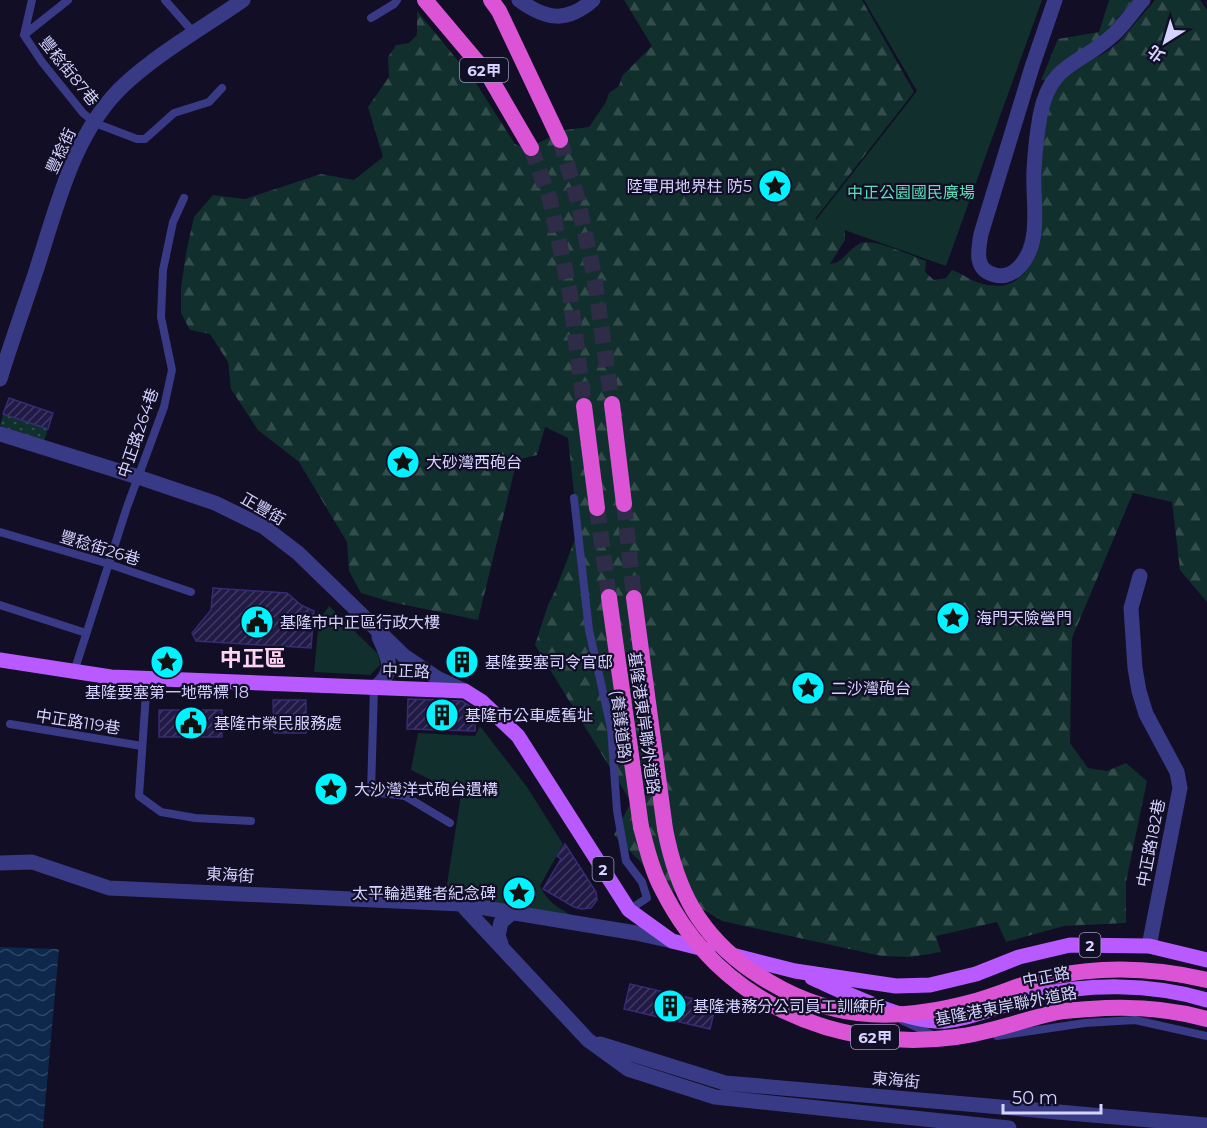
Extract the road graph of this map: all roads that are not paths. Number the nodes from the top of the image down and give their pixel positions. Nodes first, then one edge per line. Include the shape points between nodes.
1 (32, 0) edge
2 (68, 0) edge
3 (165, 0) edge
4 (243, 0) edge
5 (397, 0) edge
6 (426, 0) edge
7 (491, 0) edge
8 (519, 0) edge
9 (593, 0) edge
10 (1055, 0) edge
11 (1143, 0) edge
12 (371, 18) dead end
13 (194, 33) junction
14 (24, 35) junction
15 (222, 88) dead end
16 (94, 123) junction
17 (560, 140) tunnel mouth
18 (531, 148) tunnel mouth
19 (184, 198) dead end
20 (0, 379) edge
21 (612, 404) tunnel mouth
22 (584, 406) tunnel mouth
23 (0, 434) edge
24 (138, 477) junction
25 (574, 498) dead end
26 (624, 504) tunnel mouth
27 (597, 508) tunnel mouth
28 (0, 532) edge
29 (109, 564) junction
30 (1140, 576) dead end
31 (191, 592) dead end
32 (609, 597) tunnel mouth
33 (634, 598) tunnel mouth
34 (0, 605) edge
35 (375, 629) junction
36 (86, 633) junction
37 (0, 660) edge
38 (74, 672) junction
39 (147, 678) junction
40 (374, 688) junction
41 (465, 692) junction
42 (10, 724) dead end
43 (142, 746) junction
44 (251, 821) dead end
45 (450, 822) dead end
46 (0, 863) edge
47 (461, 904) junction
48 (629, 910) junction
49 (513, 912) junction
50 (672, 941) junction
51 (501, 944) junction
52 (1149, 946) junction
53 (1207, 960) edge
54 (795, 971) junction
55 (1207, 980) edge
56 (859, 999) junction
57 (1207, 1000) edge
58 (1207, 1019) edge
59 (1207, 1036) edge
60 (588, 1040) junction
61 (1207, 1125) edge
62 (1009, 1128) edge

1 - 14 lane, 豐稔街87巷
2 - 14 lane, 豐稔街87巷
3 - 13 lane
4 - 13 street, 豐稔街
5 - 12 lane
6 - 18 highway, 62甲 via 489,76
7 - 17 highway, 62甲
8 - 9 street via 531,9 566,17
10 - 11 street via 979,241 978,262 999,276 1012,273 1029,251 1035,209 1037,137 1045,95 1065,67 1115,33
13 - 16 street, 豐稔街 via 124,85
14 - 16 lane, 豐稔街87巷
15 - 16 lane via 209,102 174,113 145,139 137,140
16 - 20 street, 豐稔街 via 74,157
19 - 24 lane, 中正路264巷 via 173,222 163,270 161,317 172,370 164,407
21 - 26 highway
22 - 27 highway
23 - 24 street, 正豐街
24 - 29 lane, 中正路264巷
24 - 35 street, 正豐街 via 214,503 264,527 305,560
25 - 48 lane, (養護道路) via 589,630 611,728 620,831 626,861 642,882 647,898
28 - 29 lane, 豐稔街26巷
29 - 31 lane, 豐稔街26巷
29 - 36 lane, 中正路264巷
30 - 52 street, 中正路182巷 via 1131,608 1139,691 1146,714 1177,772 1180,788
32 - 58 highway, 基隆港東岸聯外道路 / 62甲, bridge via 641,826 652,866 663,892 704,953 754,995 791,1015 855,1034 896,1040 958,1037 1060,1011 1147,1007
33 - 55 highway, 基隆港東岸聯外道路 / 62甲, bridge via 670,855 698,920 718,944 766,981 827,1008 858,1015 922,1013 974,1002 1047,977 1078,972 1162,971
34 - 36 lane
35 - 40 street via 388,656 389,669 384,681
35 - 41 street, 正豐街 via 404,656
36 - 38 lane, 中正路264巷
37 - 38 main road, 中正路
38 - 39 main road, 中正路
39 - 40 main road, 中正路
39 - 43 lane, 中正路119巷
40 - 41 main road, 中正路
40 - 45 lane via 371,792 405,796
41 - 48 main road, 中正路 / 2 via 481,701 518,736
42 - 43 lane, 中正路119巷
43 - 44 lane, 中正路119巷 via 139,796 161,812
46 - 47 street, 東海街 via 32,862 109,888
47 - 49 street, 東海街
47 - 51 street
48 - 50 main road, 中正路 / 2
49 - 50 street, 東海街
49 - 51 street via 501,922
50 - 54 main road, 中正路 / 2
51 - 60 street
52 - 53 main road, 中正路 / 2
52 - 54 main road, 中正路 / 2 via 1070,945 930,985 896,986
54 - 56 main road, 中正路 / 2
56 - 57 main road, 中正路 / 2 via 929,1020 946,1021 1070,990 1133,987
56 - 59 lane via 952,1041 1135,1020
60 - 61 street, 東海街 via 724,1083
60 - 62 street via 628,1069 715,1097

